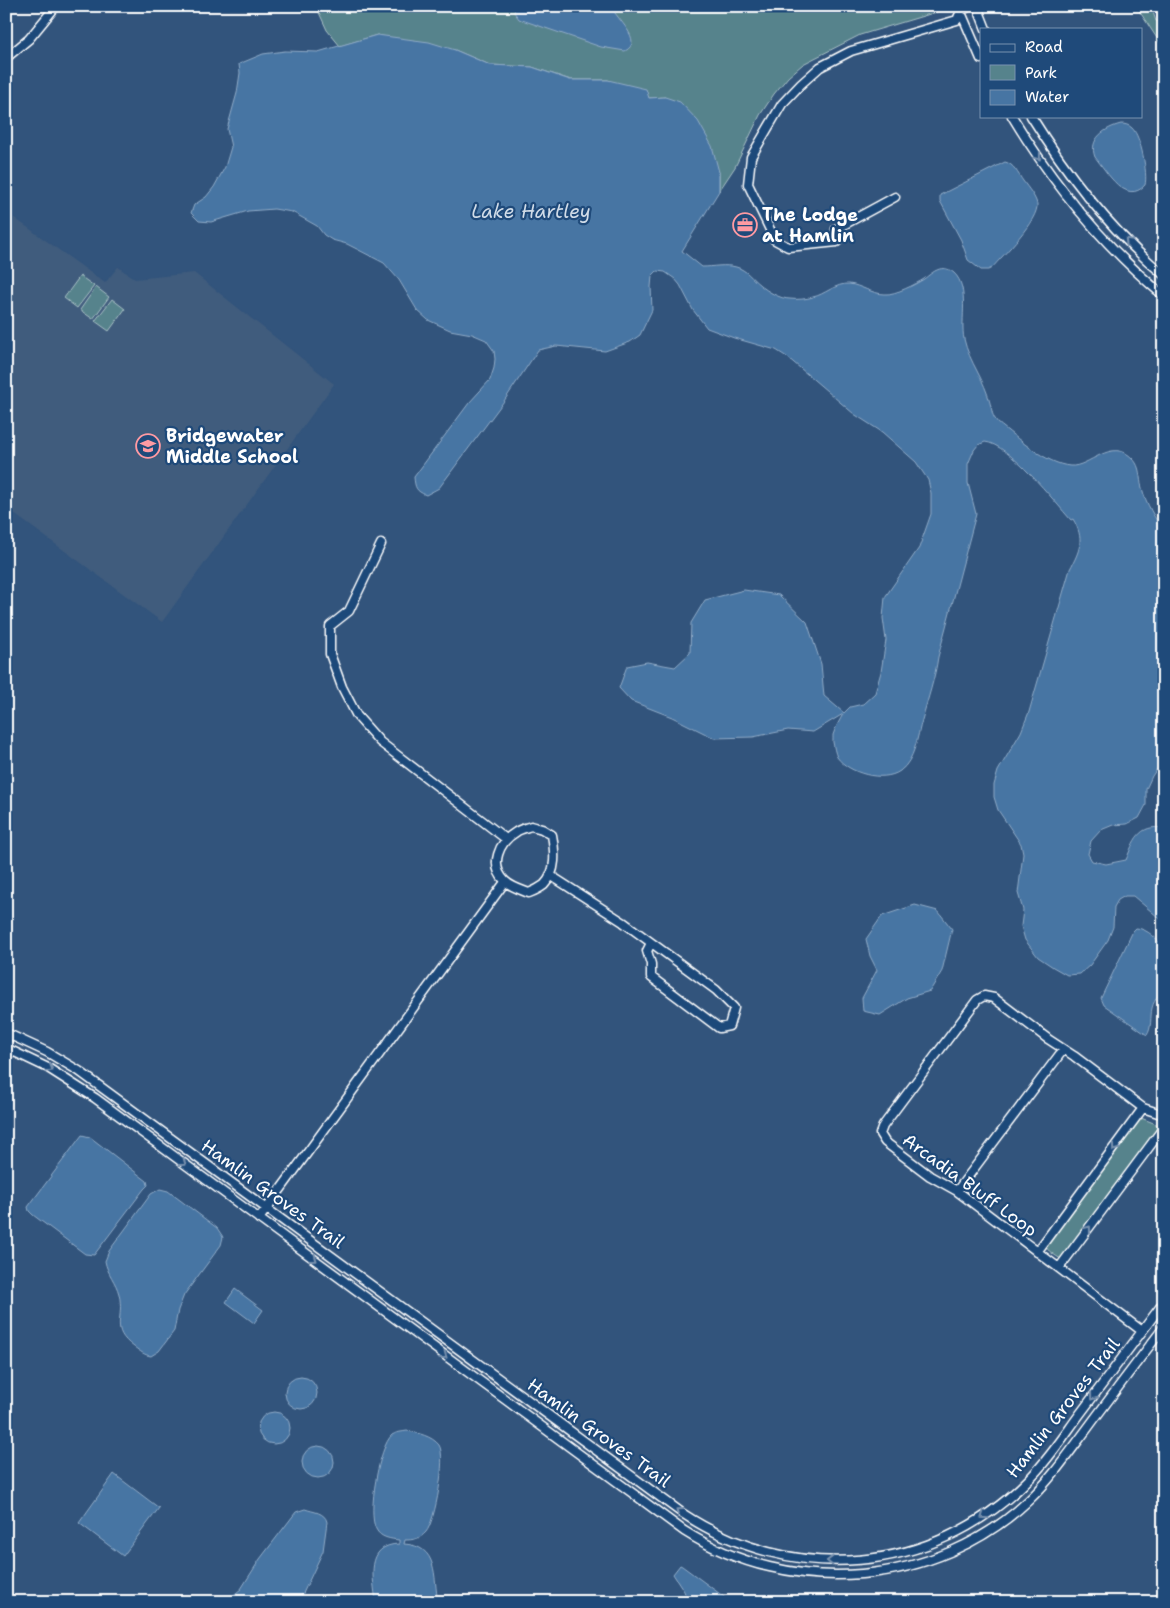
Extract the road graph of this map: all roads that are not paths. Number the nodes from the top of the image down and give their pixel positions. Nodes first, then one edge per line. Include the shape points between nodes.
1 (56, 6) edge
2 (970, 6) edge
3 (977, 6) edge
4 (960, 9) edge
5 (986, 28) edge
6 (980, 57) edge
7 (6, 58) edge
8 (1013, 118) edge
9 (1032, 118) edge
10 (895, 197) dead end
11 (1164, 275) edge
12 (1164, 296) edge
13 (381, 544) dead end
14 (506, 839) junction
15 (550, 874) junction
16 (506, 882) junction
17 (651, 943) junction
18 (6, 1033) edge
19 (6, 1048) edge
20 (1063, 1050) junction
21 (79, 1071) junction
22 (71, 1082) junction
23 (1143, 1108) junction
24 (1164, 1115) edge
25 (1164, 1127) edge
26 (957, 1191) junction
27 (267, 1208) junction
28 (259, 1219) junction
29 (1038, 1252) junction
30 (1059, 1268) junction
31 (1164, 1302) edge
32 (1164, 1327) edge
33 (1142, 1331) junction
34 (620, 1467) junction
35 (611, 1478) junction

1 - 7 street via 29,39
2 - 4 street
3 - 5 street
4 - 6 street
4 - 10 street via 957,20 851,51 820,67 782,104 751,157 748,184 775,240 788,247 837,242 836,229
8 -> 12 street via 1068,199 1111,247
11 -> 9 street via 1081,189
13 - 14 street via 349,611 330,626 330,654 342,687 357,716 380,742
14 - 15 street via 531,826 552,835 555,854
14 - 16 street via 496,856 496,870
15 - 16 street via 543,886 529,893
15 - 17 street
16 - 27 street
17 - 17 street via 716,990 734,1008 729,1026 719,1028 651,977 647,951
18 - 21 street, Hamlin Groves Trail via 39,1047
19 -> 22 street, Hamlin Groves Trail
20 - 23 street, Arcadia Bluff Loop
20 - 26 street
20 - 26 street, Arcadia Bluff Loop via 994,998 984,996 977,1000 880,1134 885,1142 930,1176
21 - 22 street
21 - 27 street, Hamlin Groves Trail
22 -> 28 street, Hamlin Groves Trail
23 - 24 street, Arcadia Bluff Loop
23 -> 29 street
30 -> 25 street
26 - 29 street, Arcadia Bluff Loop
27 - 28 street
27 - 34 street, Hamlin Groves Trail
28 -> 35 street, Hamlin Groves Trail
29 - 30 street, Arcadia Bluff Loop
30 - 33 street, Arcadia Bluff Loop
31 - 33 street, Hamlin Groves Trail
32 - 35 street, Hamlin Groves Trail via 1032,1497 1006,1520 973,1540 912,1565 882,1572 835,1576 751,1563 698,1540
33 -> 34 street, Hamlin Groves Trail via 1050,1455 1018,1490 970,1525 942,1540 903,1553 864,1560 827,1561 752,1548 694,1521
34 - 35 street

